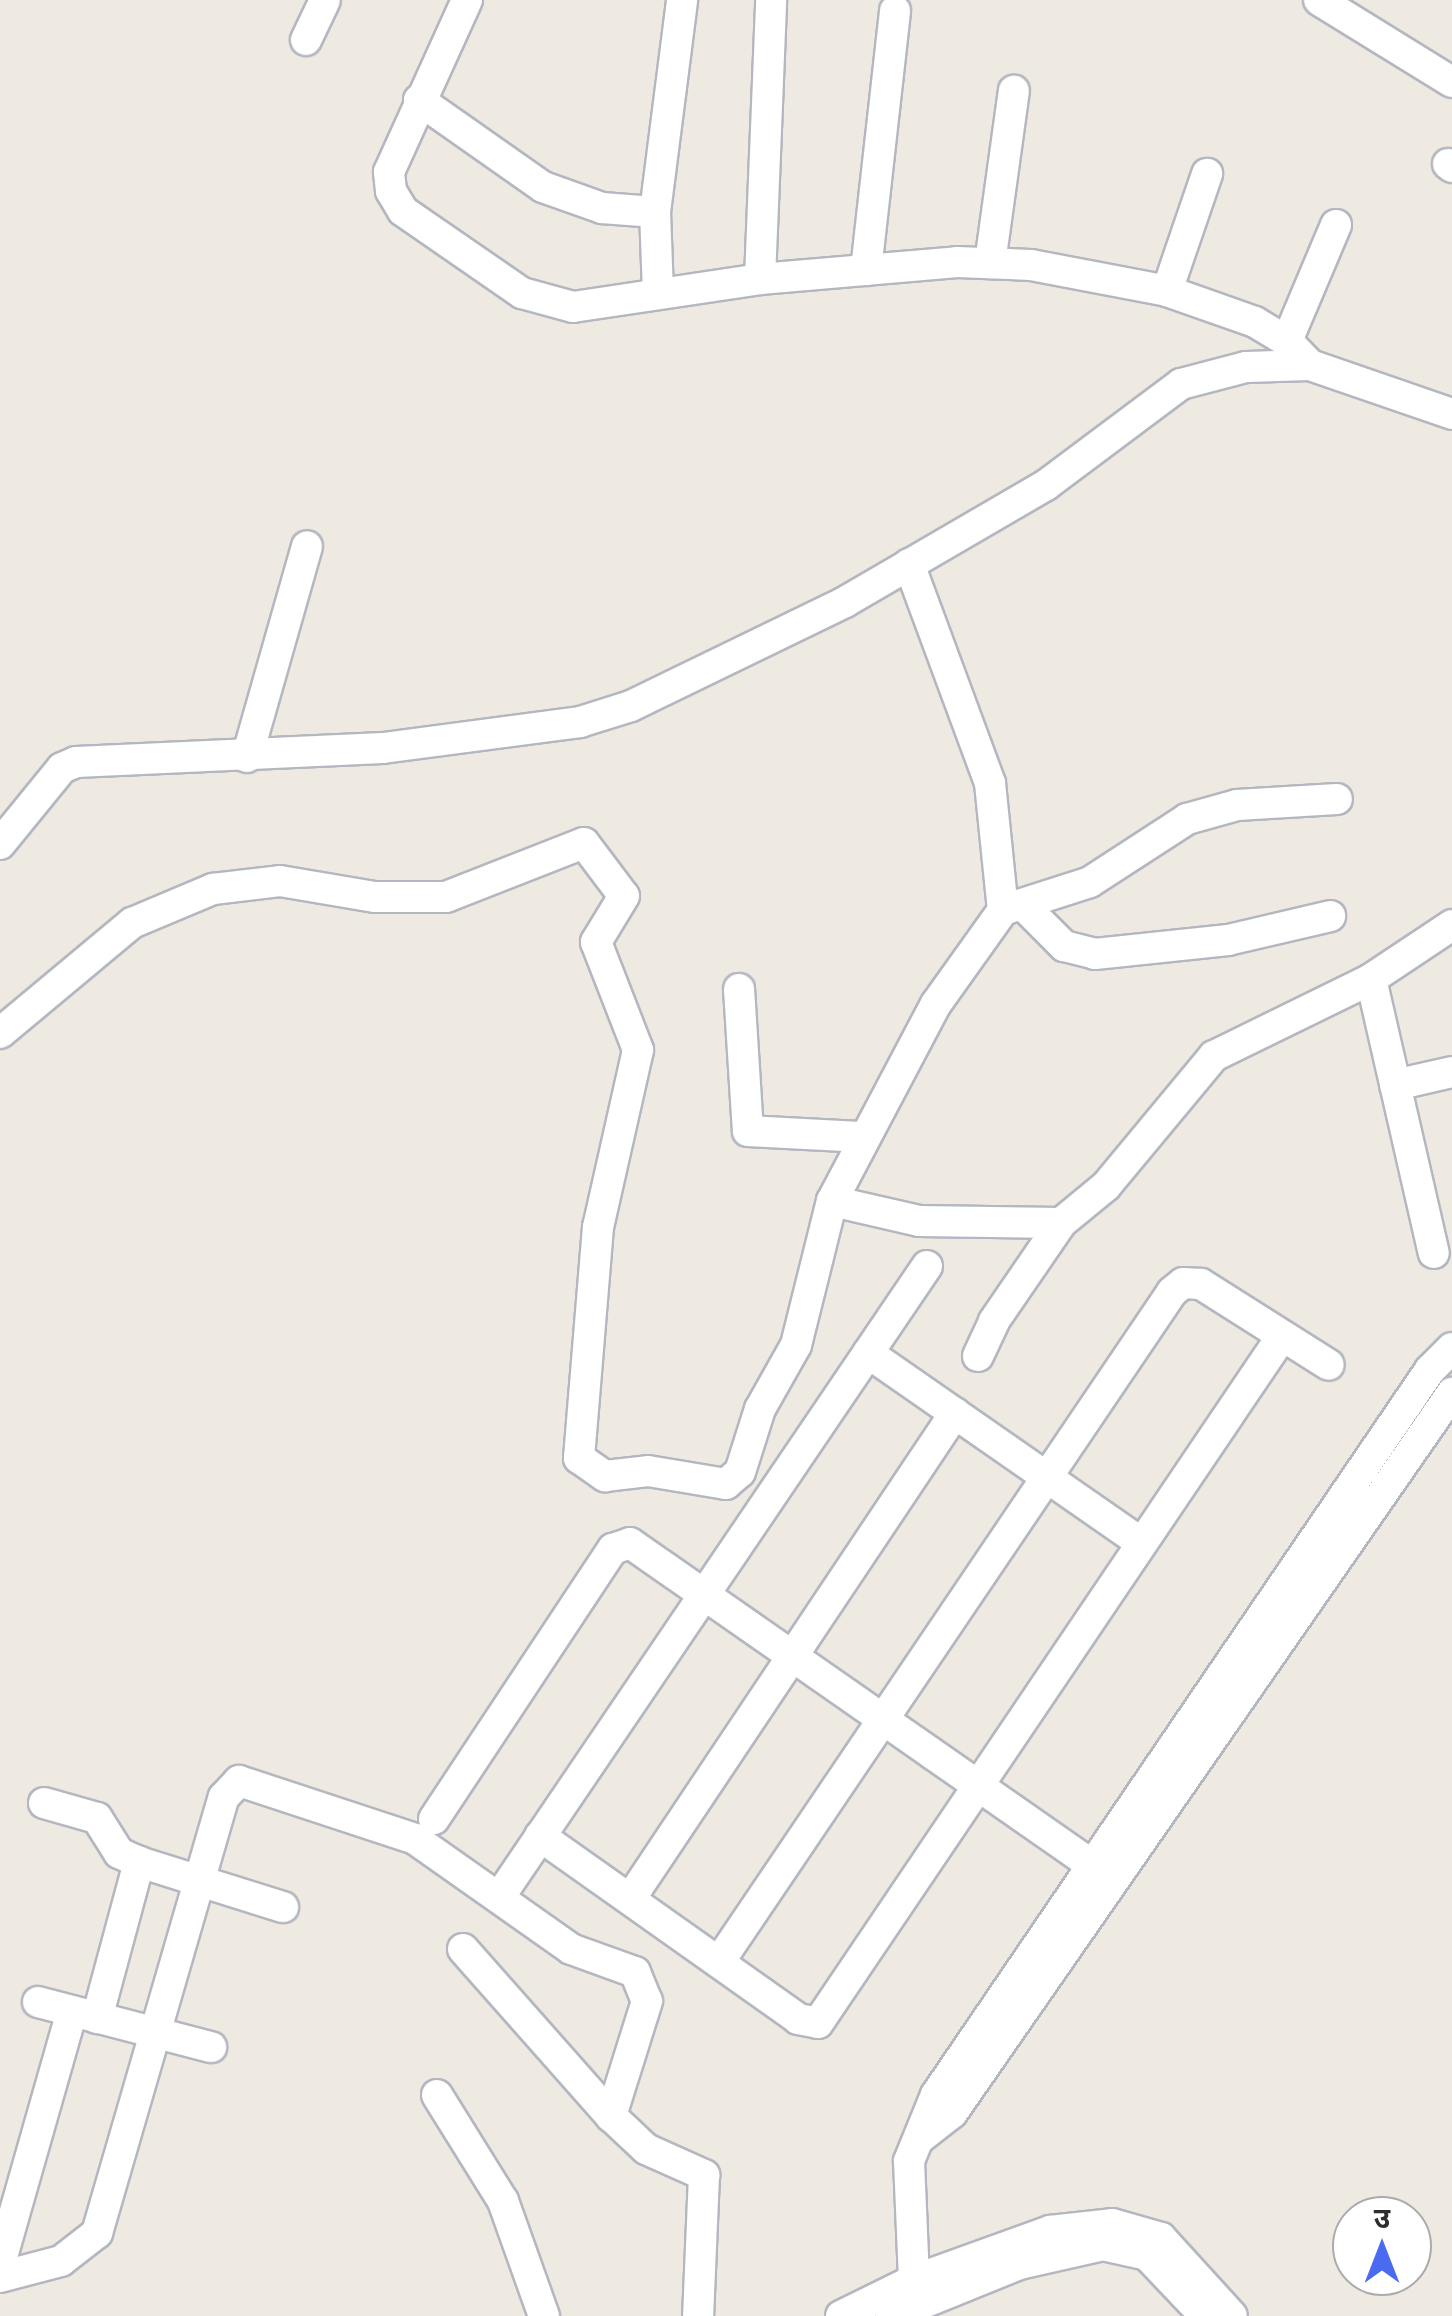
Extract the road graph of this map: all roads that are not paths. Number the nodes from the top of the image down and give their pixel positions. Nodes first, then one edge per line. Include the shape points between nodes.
1 (325, 0) edge
2 (467, 0) edge
3 (682, 0) edge
4 (771, 0) edge
5 (1319, 0) edge
6 (895, 11) dead end
7 (306, 40) dead end
8 (1452, 82) edge
9 (1014, 91) dead end
10 (419, 100) junction
11 (1207, 174) dead end
12 (655, 212) junction
13 (1336, 225) dead end
14 (990, 263) junction
15 (866, 270) junction
16 (760, 279) junction
17 (658, 292) junction
18 (1168, 292) junction
19 (1287, 340) junction
20 (1310, 365) junction
21 (1452, 414) edge
22 (307, 546) dead end
23 (910, 564) junction
24 (246, 757) junction
25 (1337, 799) dead end
26 (0, 844) edge
27 (1013, 908) junction
28 (1330, 916) dead end
29 (1452, 924) edge
30 (1371, 979) junction
31 (739, 989) dead end
32 (0, 1033) edge
33 (1452, 1072) edge
34 (1395, 1085) junction
35 (864, 1137) junction
36 (832, 1201) junction
37 (1061, 1224) junction
38 (1434, 1252) dead end
39 (927, 1266) dead end
40 (1282, 1336) junction
41 (1452, 1348) edge
42 (868, 1354) junction
43 (978, 1356) dead end
44 (1328, 1366) dead end
45 (1452, 1394) edge
46 (954, 1413) junction
47 (1050, 1478) junction
48 (1141, 1543) junction
49 (703, 1594) junction
50 (794, 1652) junction
51 (884, 1717) junction
52 (978, 1784) junction
53 (44, 1803) dead end
54 (434, 1820) dead end
55 (540, 1836) junction
56 (139, 1862) junction
57 (1103, 1872) junction
58 (200, 1880) junction
59 (500, 1896) junction
60 (632, 1896) junction
61 (283, 1908) dead end
62 (462, 1949) dead end
63 (722, 1959) junction
64 (38, 2002) dead end
65 (85, 2015) junction
66 (155, 2033) junction
67 (212, 2048) dead end
68 (437, 2095) dead end
69 (610, 2116) junction
70 (0, 2264) edge
71 (0, 2277) edge
72 (914, 2280) junction
73 (544, 2316) edge
74 (698, 2316) edge
75 (841, 2316) edge
76 (891, 2316) edge
77 (1205, 2316) edge
78 (1232, 2316) edge

1 - 7 street
2 - 10 street
3 - 12 street
4 - 16 street
5 - 8 street
6 - 15 street
9 - 14 street
10 - 12 street via 543,187 602,208
10 - 17 street via 390,172 391,191 403,211 550,305
11 - 18 street
12 - 17 street
13 - 19 street
14 - 15 street
14 - 18 street via 1031,264
15 - 16 street
16 - 17 street
18 - 19 street
19 - 20 street
20 - 21 street
20 - 23 street via 1246,367 1181,384 1046,484
22 - 24 street
23 - 24 street via 648,698 580,722 383,748
23 - 27 street via 990,784
24 - 26 street via 76,762 62,768
25 - 27 street via 1237,805 1187,819 1090,882
27 - 28 street via 1064,946 1096,954 1228,940
27 - 35 street via 964,956
29 - 30 street
30 - 34 street
30 - 37 street via 1214,1056 1106,1186
31 - 35 street via 748,1131
32 - 36 street via 132,923 213,889 280,881 374,898 446,898 499,881 575,842 588,846 624,896 596,942 638,1050 587,1304 579,1458 605,1476 648,1471 707,1482 736,1478 760,1409 796,1345
33 - 34 street
34 - 38 street
35 - 36 street
36 - 37 street via 952,1225
37 - 43 street via 994,1320
39 - 42 street
40 - 44 street
40 - 47 street via 1201,1284 1183,1282
40 - 48 street
41 - 57 street via 1430,1370
42 - 46 street
42 - 49 street
45 - 57 street
46 - 47 street
46 - 50 street
47 - 48 street
47 - 51 street
48 - 52 street
49 - 50 street
49 - 54 street via 630,1544 613,1549
49 - 55 street
50 - 51 street
50 - 60 street
51 - 52 street
51 - 63 street
52 - 57 street
52 - 63 street via 818,2022 798,2019
53 - 56 street via 97,1818 119,1852
55 - 59 street
55 - 60 street
56 - 58 street
56 - 65 street
57 - 72 street via 936,2095 917,2140 908,2187
58 - 59 street via 227,1790 247,1780 415,1839
58 - 61 street
58 - 66 street
59 - 69 street via 570,1949 619,1962 643,1981 647,2001
60 - 63 street
62 - 69 street
64 - 65 street
65 - 66 street
65 - 70 street
66 - 67 street
66 - 71 street via 97,2233 61,2260
68 - 73 street via 503,2202
69 - 74 street via 646,2148 704,2174
72 - 75 street
72 - 78 street via 1050,2231 1112,2224 1161,2238
76 - 77 street via 1020,2264 1102,2245 1147,2255

